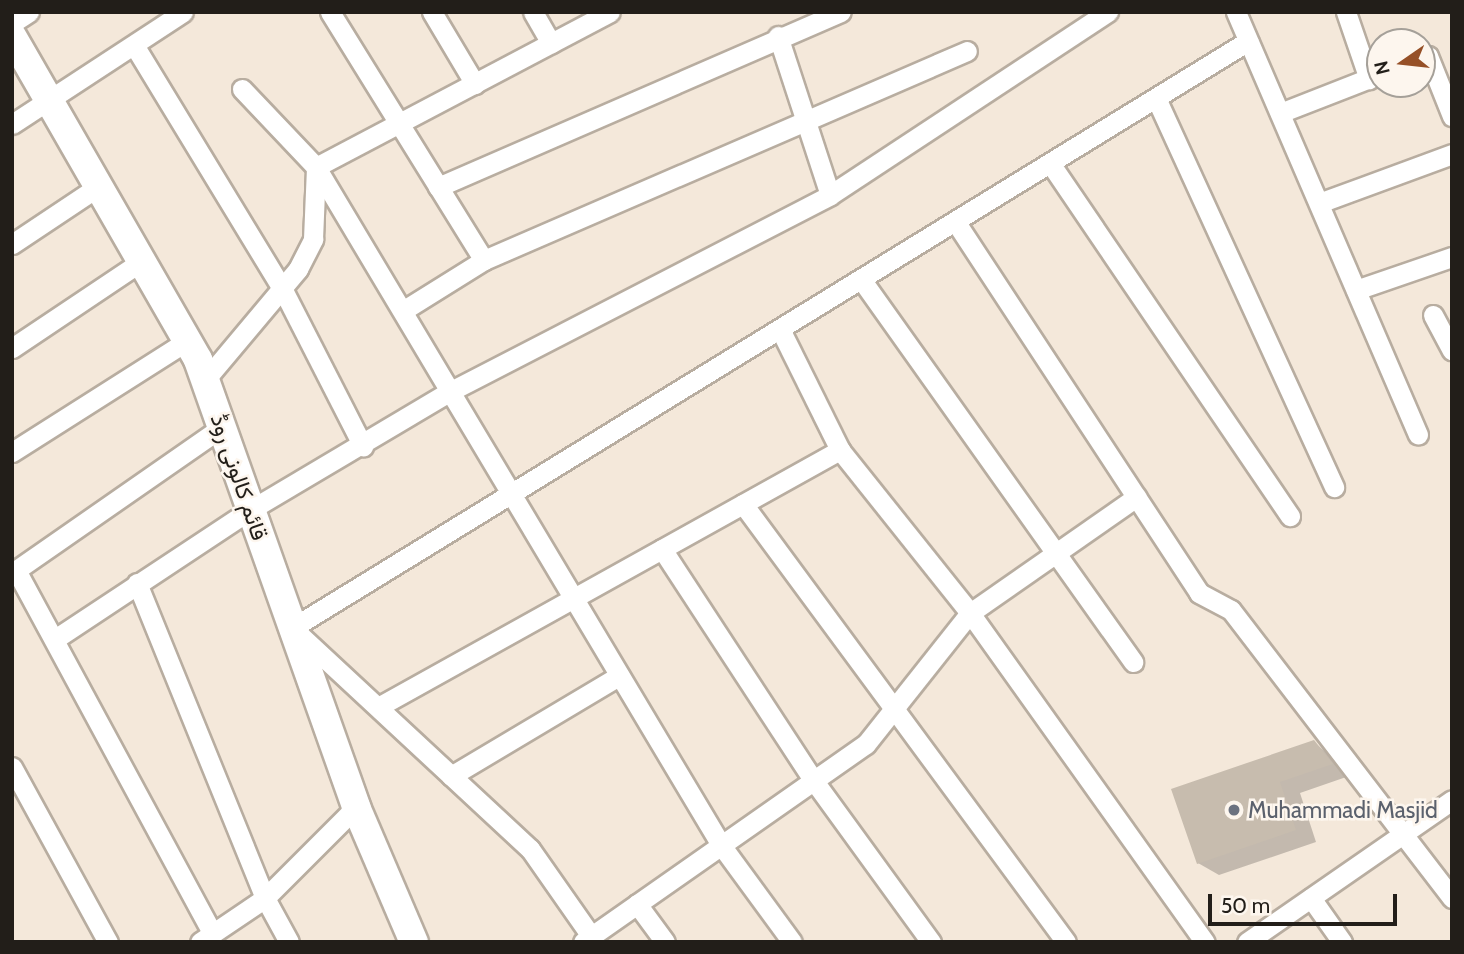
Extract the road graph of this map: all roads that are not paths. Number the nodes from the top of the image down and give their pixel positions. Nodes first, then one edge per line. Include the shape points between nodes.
1 (29, 12) edge
2 (183, 12) edge
3 (330, 12) edge
4 (432, 12) edge
5 (533, 12) edge
6 (610, 12) edge
7 (841, 12) edge
8 (1108, 12) edge
9 (1236, 12) edge
10 (1346, 12) edge
11 (814, 16) edge
12 (12, 23) edge
13 (12, 36) edge
14 (778, 36) junction
15 (1248, 41) junction
16 (551, 43) junction
17 (134, 45) junction
18 (967, 51) dead end
19 (1366, 57) edge
20 (1436, 76) edge
21 (1366, 80) edge
22 (475, 84) junction
23 (242, 89) dead end
24 (1156, 98) junction
25 (51, 99) junction
26 (1280, 113) junction
27 (1452, 116) edge
28 (804, 122) junction
29 (399, 123) junction
30 (12, 124) edge
31 (1452, 154) edge
32 (1050, 163) junction
33 (316, 167) junction
34 (99, 186) junction
35 (438, 187) junction
36 (830, 195) junction
37 (1319, 203) junction
38 (955, 221) junction
39 (12, 244) edge
40 (1452, 257) edge
41 (484, 260) junction
42 (142, 261) junction
43 (861, 279) junction
44 (282, 288) junction
45 (1356, 290) junction
46 (404, 310) junction
47 (1433, 315) dead end
48 (780, 329) junction
49 (187, 341) junction
50 (12, 348) edge
51 (1452, 350) edge
52 (205, 380) junction
53 (447, 393) junction
54 (222, 427) junction
55 (1418, 435) dead end
56 (363, 446) junction
57 (840, 450) junction
58 (12, 452) edge
59 (1334, 487) dead end
60 (511, 494) junction
61 (1136, 498) junction
62 (743, 504) junction
63 (250, 510) junction
64 (1290, 516) dead end
65 (662, 549) junction
66 (1052, 556) junction
67 (14, 571) edge
68 (137, 583) junction
69 (573, 598) junction
70 (970, 613) junction
71 (292, 628) junction
72 (55, 639) junction
73 (1133, 662) dead end
74 (619, 676) junction
75 (378, 708) junction
76 (892, 711) junction
77 (12, 767) edge
78 (451, 776) junction
79 (814, 781) junction
80 (1452, 800) edge
81 (356, 807) junction
82 (1406, 832) junction
83 (721, 845) junction
84 (265, 898) junction
85 (1311, 898) junction
86 (1452, 898) edge
87 (637, 904) junction
88 (206, 937) edge
89 (587, 939) edge
90 (108, 942) edge
91 (289, 942) edge
92 (414, 942) edge
93 (665, 942) edge
94 (792, 942) edge
95 (931, 942) edge
96 (1066, 942) edge
97 (1205, 942) edge
98 (1247, 942) edge
99 (1342, 942) edge

1 - 12 street
2 - 17 street
3 - 29 street
4 - 22 street
5 - 16 street
6 - 16 street
7 - 11 street
8 - 36 street
9 - 15 street
10 - 19 street
11 - 14 street
13 - 25 street, قائم کالونی روڈ
14 - 28 street
14 - 35 street
15 - 24 street
15 - 26 street
16 - 22 street
17 - 25 street
17 - 44 street
18 - 28 street
20 - 27 street
21 - 26 street
22 - 29 street
23 - 33 street
24 - 32 street
24 - 59 street
25 - 30 street
25 - 34 street, قائم کالونی روڈ
26 - 37 street
28 - 36 street
28 - 41 street
29 - 33 street
29 - 35 street
31 - 37 street
32 - 38 street
32 - 64 street
33 - 44 street via 313,239
33 - 46 street
34 - 39 street
34 - 42 street, قائم کالونی روڈ
35 - 41 street
36 - 53 street
37 - 45 street
38 - 43 street
38 - 61 street
40 - 45 street
41 - 46 street
42 - 49 street, قائم کالونی روڈ
42 - 50 street
43 - 48 street
43 - 66 street
44 - 52 street
44 - 56 street
45 - 55 street
46 - 53 street
47 - 51 street
48 - 57 street
48 - 60 street
49 - 52 street, قائم کالونی روڈ
49 - 58 street
52 - 54 street, قائم کالونی روڈ
53 - 56 street
53 - 60 street
54 - 63 street, قائم کالونی روڈ
54 - 67 street
56 - 63 street
57 - 62 street
57 - 70 street
60 - 69 street
60 - 71 street
61 - 66 street
61 - 82 street via 1199,593 1231,610
62 - 65 street
62 - 76 street
63 - 68 street
63 - 71 street, قائم کالونی روڈ
65 - 69 street
65 - 79 street
66 - 70 street
66 - 73 street
67 - 72 street
68 - 72 street
68 - 84 street
69 - 74 street
69 - 75 street
70 - 76 street
70 - 97 street
71 - 75 street
71 - 81 street, قائم کالونی روڈ
72 - 88 street
74 - 78 street
74 - 83 street
75 - 78 street
76 - 79 street via 866,744
76 - 96 street
77 - 90 street
78 - 89 street via 530,849
79 - 83 street
79 - 95 street
80 - 82 street
81 - 84 street
81 - 92 street, قائم کالونی روڈ
82 - 85 street
82 - 86 street
83 - 87 street
83 - 94 street
84 - 88 street
84 - 91 street
85 - 98 street
85 - 99 street
87 - 89 street
87 - 93 street

